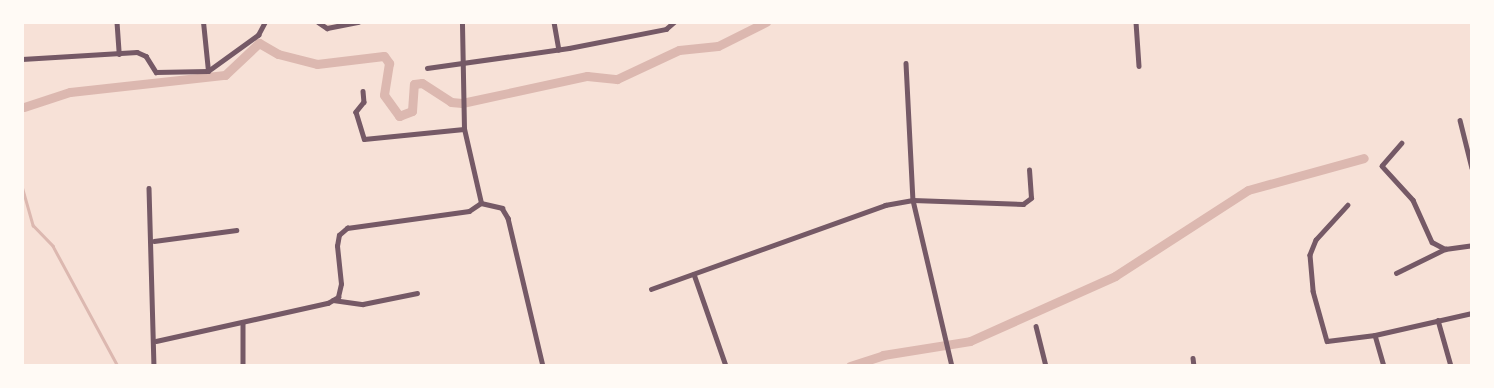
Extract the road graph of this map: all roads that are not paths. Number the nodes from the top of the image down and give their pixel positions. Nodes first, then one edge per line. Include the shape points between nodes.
1 (116, 22) edge
2 (203, 22) edge
3 (265, 22) edge
4 (318, 22) edge
5 (358, 22) edge
6 (462, 22) edge
7 (554, 22) edge
8 (674, 22) edge
9 (1136, 22) edge
10 (559, 50) junction
11 (120, 54) junction
12 (22, 59) edge
13 (462, 63) junction
14 (906, 63) dead end
15 (1139, 66) dead end
16 (426, 68) dead end
17 (208, 71) junction
18 (363, 90) dead end
19 (1460, 120) dead end
20 (464, 129) junction
21 (1402, 144) dead end
22 (1472, 168) edge
23 (1029, 170) dead end
24 (149, 188) dead end
25 (913, 200) junction
26 (481, 203) junction
27 (1348, 205) dead end
28 (236, 230) dead end
29 (154, 241) junction
30 (1472, 245) edge
31 (1445, 249) junction
32 (1396, 273) dead end
33 (694, 274) junction
34 (651, 289) dead end
35 (417, 293) dead end
36 (333, 300) junction
37 (1472, 313) edge
38 (1438, 320) junction
39 (243, 322) junction
40 (1036, 326) dead end
41 (1375, 335) junction
42 (156, 341) junction
43 (1193, 358) dead end
44 (154, 366) edge
45 (243, 366) edge
46 (543, 366) edge
47 (726, 366) edge
48 (952, 366) edge
49 (1046, 366) edge
50 (1194, 366) edge
51 (1384, 366) edge
52 (1452, 366) edge

1 - 11 street
2 - 17 street
3 - 17 street via 258,36
4 - 5 street via 327,28
6 - 13 street
7 - 10 street
8 - 10 street via 666,29
9 - 15 street
10 - 13 street
11 - 12 street
11 - 17 street via 143,53 156,72
13 - 16 street
13 - 20 street
14 - 25 street
18 - 20 street via 364,102 356,112 364,139
19 - 22 street
20 - 26 street
21 - 31 street via 1382,166 1413,200 1432,242
23 - 25 street via 1031,198 1023,204
24 - 29 street
25 - 33 street via 854,212
25 - 48 street
26 - 36 street via 469,211 347,228 339,235 341,284
26 - 46 street via 502,208 508,218
27 - 41 street via 1313,248 1309,268 1313,291 1327,341
28 - 29 street
29 - 42 street
30 - 31 street
31 - 32 street
33 - 34 street
33 - 47 street
35 - 36 street via 363,304
36 - 39 street
37 - 38 street
38 - 41 street
38 - 52 street
39 - 42 street
39 - 45 street
40 - 49 street
41 - 51 street
42 - 44 street
43 - 50 street

